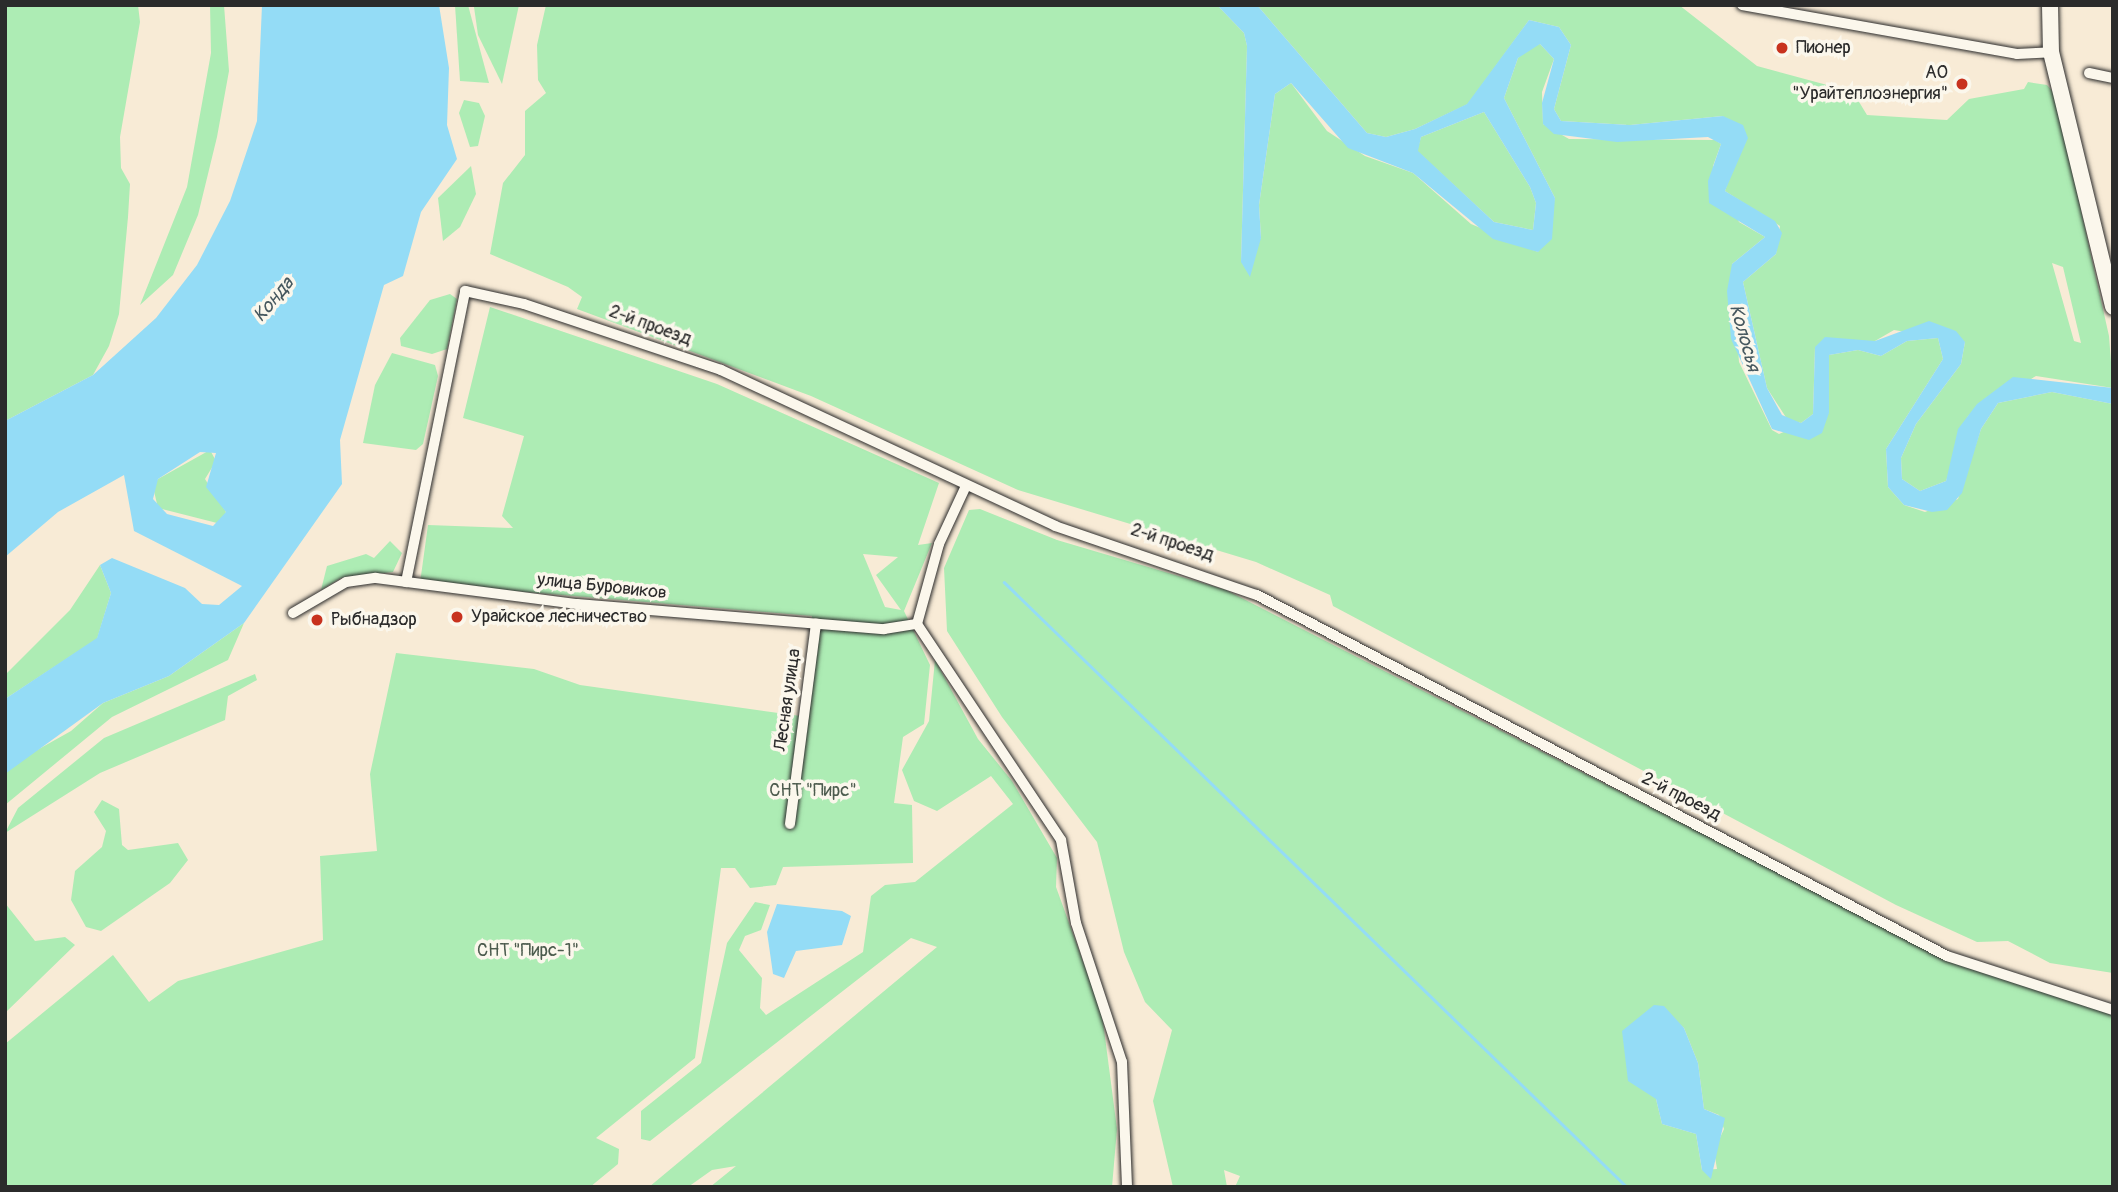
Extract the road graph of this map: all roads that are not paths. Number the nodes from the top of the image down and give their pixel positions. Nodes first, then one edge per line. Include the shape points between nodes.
1 (1742, 5) edge
2 (2050, 5) edge
3 (2051, 52) junction
4 (2089, 73) dead end
5 (2113, 78) edge
6 (2113, 307) edge
7 (965, 488) junction
8 (406, 582) junction
9 (293, 613) dead end
10 (816, 624) junction
11 (917, 624) junction
12 (790, 824) dead end
13 (2113, 1010) edge
14 (1127, 1187) edge

1 - 3 street via 2017,54
2 - 3 main road
3 - 6 main road
4 - 5 street
7 - 8 street, 2-й проезд via 721,370 591,323 465,291
7 - 11 street via 939,544
7 - 13 street, 2-й проезд via 1055,526 1258,595 1947,956
8 - 9 street, улица Буровиков via 346,582
8 - 10 street, улица Буровиков
10 - 11 street, улица Буровиков
10 - 12 street, Лесная улица
11 - 14 street via 1060,840 1076,923 1122,1062

